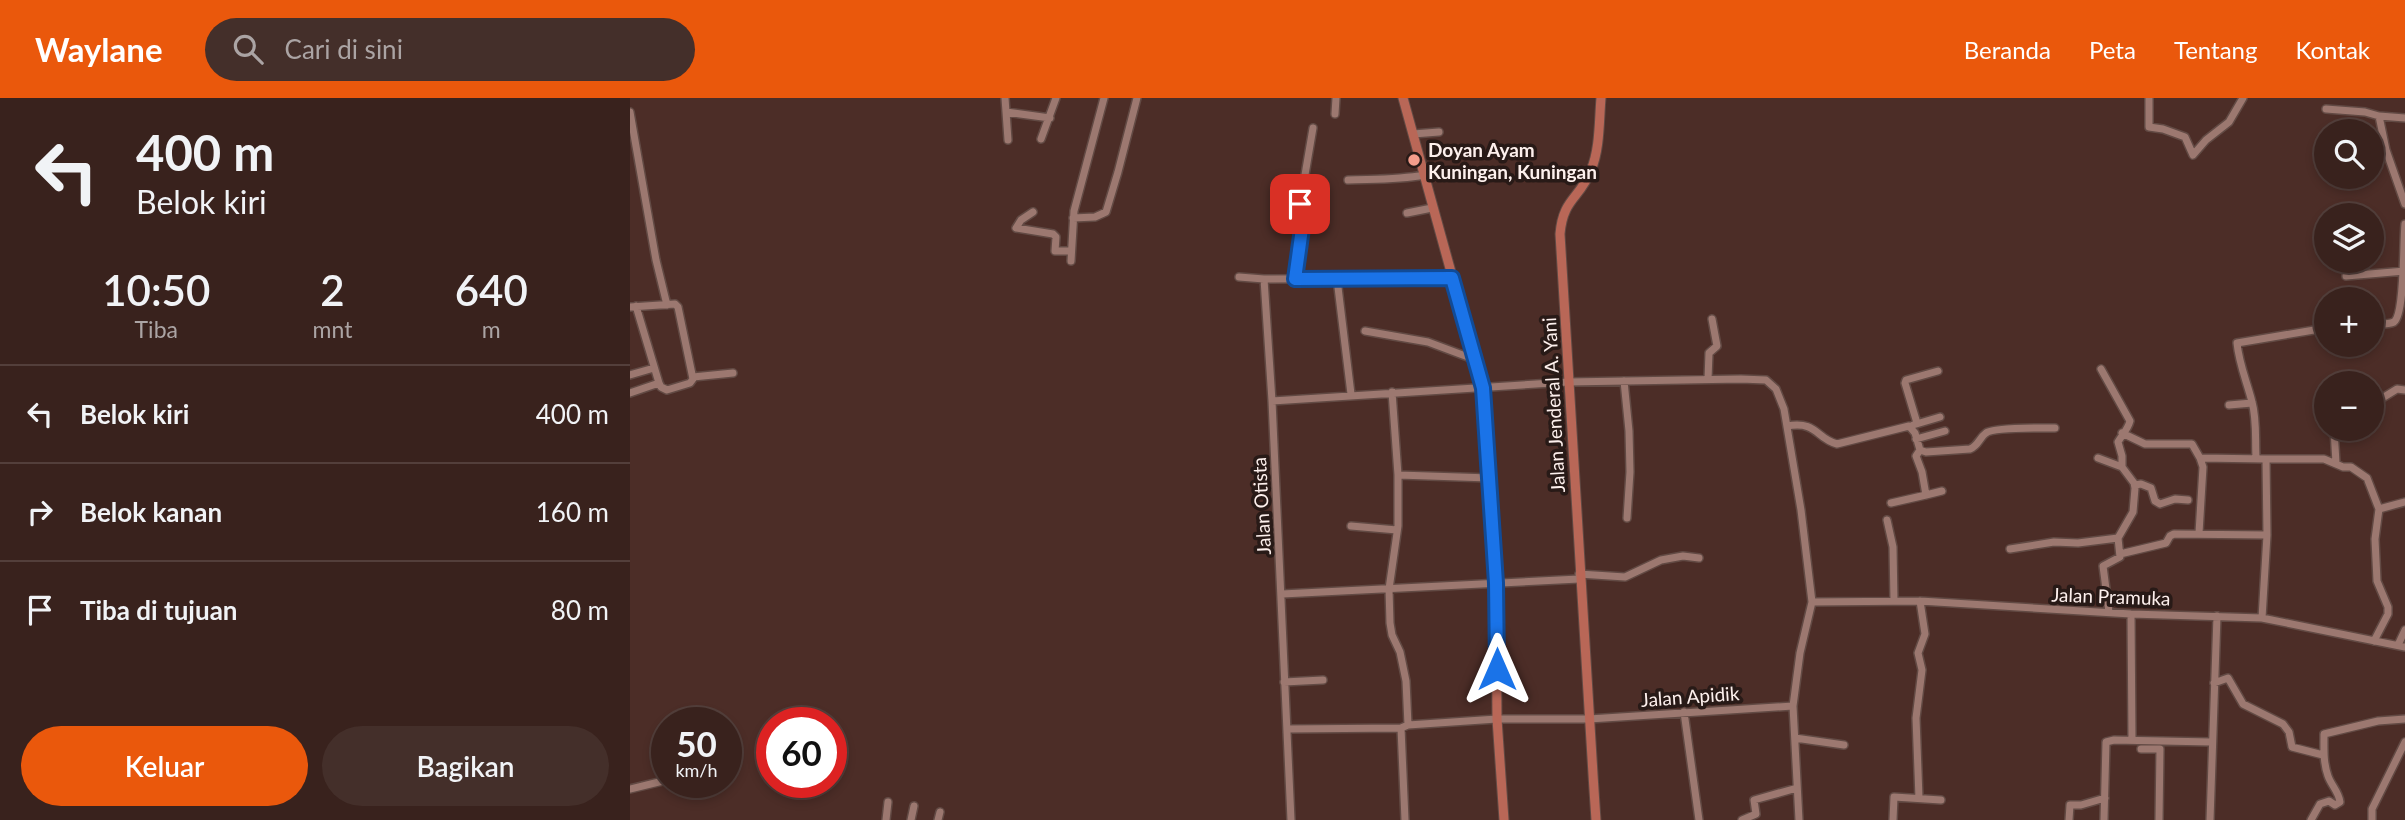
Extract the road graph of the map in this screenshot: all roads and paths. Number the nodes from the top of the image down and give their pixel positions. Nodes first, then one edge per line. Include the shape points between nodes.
1 (1005, 98) edge
2 (1056, 98) edge
3 (1104, 98) edge
4 (1138, 98) edge
5 (1336, 98) edge
6 (1403, 98) edge
7 (1601, 98) edge
8 (2149, 98) edge
9 (2243, 98) edge
10 (2326, 109) dead end
11 (630, 112) edge
12 (1006, 112) junction
13 (1335, 114) dead end
14 (2379, 116) junction
15 (1050, 118) junction
16 (2405, 118) edge
17 (1313, 128) dead end
18 (1439, 132) dead end
19 (1413, 134) junction
20 (1041, 139) dead end
21 (1008, 140) dead end
22 (633, 146) edge
23 (1424, 175) junction
24 (1348, 180) dead end
25 (1276, 203) dead end
26 (1300, 204) junction
27 (2405, 204) edge
28 (1432, 208) junction
29 (1033, 212) dead end
30 (1407, 213) dead end
31 (1304, 214) junction
32 (1325, 214) dead end
33 (1073, 218) junction
34 (2405, 224) edge
35 (1071, 251) junction
36 (1071, 261) dead end
37 (2405, 271) edge
38 (2346, 276) dead end
39 (1239, 277) dead end
40 (1452, 278) junction
41 (1264, 279) junction
42 (1295, 279) junction
43 (1337, 279) junction
44 (2404, 304) edge
45 (667, 305) junction
46 (633, 307) edge
47 (1712, 319) dead end
48 (2384, 322) edge
49 (2314, 330) edge
50 (1365, 331) dead end
51 (1476, 360) junction
52 (654, 368) junction
53 (2101, 369) dead end
54 (1938, 371) dead end
55 (733, 373) dead end
56 (630, 375) edge
57 (693, 377) junction
58 (1708, 379) junction
59 (1624, 381) junction
60 (1569, 382) junction
61 (659, 383) junction
62 (1483, 388) junction
63 (2405, 390) edge
64 (1392, 392) junction
65 (630, 393) edge
66 (1351, 394) junction
67 (2384, 398) edge
68 (1272, 401) junction
69 (2252, 403) junction
70 (2229, 405) dead end
71 (1940, 417) dead end
72 (1913, 425) junction
73 (1787, 426) junction
74 (2055, 428) dead end
75 (1945, 431) dead end
76 (2122, 433) junction
77 (1916, 439) junction
78 (2335, 441) edge
79 (1920, 450) junction
80 (2256, 457) junction
81 (2098, 458) dead end
82 (2200, 458) junction
83 (2266, 459) junction
84 (2336, 463) junction
85 (2122, 467) junction
86 (1398, 475) junction
87 (1490, 478) junction
88 (2134, 485) junction
89 (1942, 491) dead end
90 (1926, 495) junction
91 (2188, 500) dead end
92 (1891, 502) dead end
93 (2405, 502) edge
94 (2379, 509) junction
95 (1627, 518) dead end
96 (1887, 520) dead end
97 (1351, 526) dead end
98 (1397, 530) junction
99 (2199, 533) junction
100 (2267, 535) junction
101 (2118, 538) junction
102 (2010, 550) dead end
103 (2119, 554) junction
104 (1699, 558) dead end
105 (1579, 576) junction
106 (1496, 583) junction
107 (1389, 589) junction
108 (1282, 594) junction
109 (1894, 601) junction
110 (1920, 601) junction
111 (1812, 602) junction
112 (2109, 612) junction
113 (2131, 614) junction
114 (2217, 616) junction
115 (2262, 618) junction
116 (2405, 630) edge
117 (2374, 641) junction
118 (2402, 646) edge
119 (1323, 680) dead end
120 (1284, 682) junction
121 (2214, 683) junction
122 (1793, 706) junction
123 (1684, 712) junction
124 (1497, 719) junction
125 (1589, 719) junction
126 (2405, 719) edge
127 (1404, 727) junction
128 (1287, 729) junction
129 (1795, 738) junction
130 (2132, 740) junction
131 (2211, 742) junction
132 (2405, 742) edge
133 (1844, 746) dead end
134 (2141, 749) dead end
135 (2323, 755) junction
136 (651, 784) edge
137 (1797, 788) junction
138 (630, 789) edge
139 (1919, 797) junction
140 (2105, 798) junction
141 (1941, 800) dead end
142 (888, 802) dead end
143 (914, 806) dead end
144 (886, 820) edge
145 (911, 820) edge
146 (1291, 820) edge
147 (1405, 820) edge
148 (1504, 820) edge
149 (1595, 820) edge
150 (1699, 820) edge
151 (1742, 820) edge
152 (1799, 820) edge
153 (1893, 820) edge
154 (2069, 820) edge
155 (2104, 820) edge
156 (2159, 820) edge
157 (2210, 820) edge
158 (2311, 820) edge
159 (2372, 820) edge

1 - 12 street
2 - 15 street
3 - 33 street
4 - 33 street via 1106,212
5 - 13 street
6 - 19 main road
7 - 60 main road, Jalan Jenderal A. Yani via 1593,166 1566,206 1560,234
8 - 9 street via 2149,127 2185,136 2193,155 2229,122
10 - 14 street
11 - 22 street
12 - 15 street
12 - 21 street
14 - 16 street
14 - 27 street
15 - 20 street
17 - 26 street
18 - 19 street
19 - 23 main road
22 - 45 street
23 - 24 street
23 - 28 main road
25 - 26 street
26 - 31 street
28 - 30 street
28 - 40 main road
29 - 35 street via 1016,228 1053,234 1055,251
31 - 32 street
31 - 42 street
33 - 35 street
34 - 37 street
35 - 36 street
37 - 38 street
37 - 44 street
39 - 41 street
40 - 43 street
40 - 51 main road
41 - 42 street
41 - 68 street, Jalan Otista
42 - 43 street
43 - 66 street
44 - 48 street via 2397,321
45 - 46 street
45 - 57 street via 678,307
46 - 52 street
47 - 58 street via 1717,346 1709,353
49 - 69 street via 2237,343
50 - 51 street via 1427,342
51 - 62 main road
52 - 56 street
52 - 61 street
53 - 76 street via 2130,421
54 - 72 street via 1905,382
55 - 57 street
57 - 61 street via 690,383 667,390
58 - 59 street
58 - 73 street via 1766,380 1776,389
59 - 60 street
59 - 95 street via 1630,472
60 - 62 street
60 - 105 main road, Jalan Jenderal A. Yani
61 - 65 street
62 - 64 street
62 - 87 main road
63 - 67 street
64 - 66 street
64 - 86 street
66 - 68 street
68 - 108 street, Jalan Otista
69 - 70 street
69 - 80 street
71 - 72 street
72 - 73 street via 1837,444 1814,428
72 - 77 street
73 - 111 street
74 - 79 street via 1994,430 1969,450
75 - 77 street
76 - 82 street via 2145,444 2192,444
76 - 85 street via 2118,442
77 - 79 street
78 - 84 street
79 - 90 street via 1916,456
80 - 82 street
80 - 83 street
81 - 85 street
82 - 99 street
83 - 84 street via 2311,458
83 - 100 street
84 - 94 street via 2367,478
85 - 88 street
86 - 87 street
86 - 98 street
87 - 106 main road
88 - 91 street via 2151,488 2160,504
88 - 101 street via 2133,512
89 - 90 street
90 - 92 street
93 - 94 street
94 - 117 street via 2377,581 2388,614
96 - 109 street
97 - 98 street
98 - 107 street
99 - 100 street
99 - 103 street via 2171,535 2166,543
100 - 115 street
101 - 102 street
101 - 103 street
103 - 112 street via 2103,566
104 - 105 street via 1661,560 1625,577
105 - 106 street
105 - 125 main road, Jalan Jenderal A. Yani
106 - 107 street
106 - 124 main road
107 - 108 street
107 - 127 street via 1392,635 1406,681
108 - 120 street, Jalan Otista
109 - 110 street, Jalan Pramuka
109 - 111 street, Jalan Pramuka
110 - 112 street, Jalan Pramuka
110 - 139 street via 1925,634 1918,653 1922,670 1916,718
111 - 122 street
112 - 113 street, Jalan Pramuka
113 - 114 street, Jalan Pramuka
113 - 130 street
114 - 115 street, Jalan Pramuka
114 - 121 street
115 - 117 street, Jalan Pramuka
116 - 118 street
117 - 118 street, Jalan Pramuka
119 - 120 street
120 - 128 street, Jalan Otista
121 - 131 street
121 - 135 street via 2228,678 2243,704 2283,724 2291,745
122 - 123 street, Jalan Apidik
122 - 129 street
123 - 125 street, Jalan Apidik
123 - 150 street
124 - 125 street, Jalan Apidik
124 - 127 street, Jalan Apidik
124 - 148 main road
125 - 149 main road, Jalan Jenderal A. Yani
126 - 135 street via 2378,720 2327,733
127 - 128 street, Jalan Apidik
127 - 147 street
128 - 146 street, Jalan Otista
129 - 133 street
129 - 137 street
130 - 131 street
130 - 140 street via 2106,742
131 - 157 street
132 - 159 street via 2372,809
134 - 156 street via 2160,749
135 - 158 street via 2340,802 2320,804
136 - 138 street
137 - 151 street via 1754,800 1756,814
137 - 152 street
139 - 141 street
139 - 153 street via 1894,797
140 - 154 street via 2070,805
140 - 155 street
142 - 144 street
143 - 145 street

